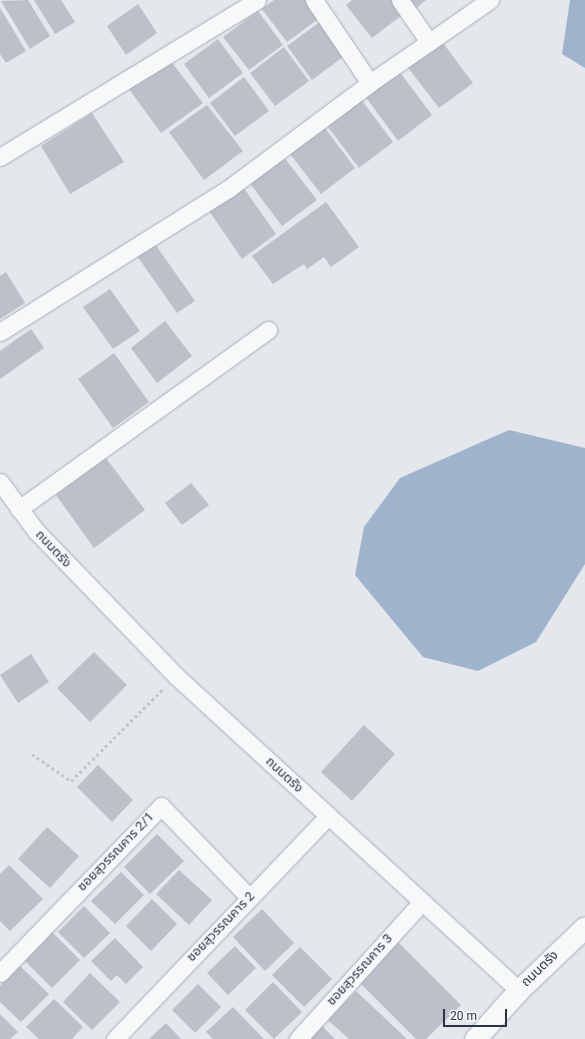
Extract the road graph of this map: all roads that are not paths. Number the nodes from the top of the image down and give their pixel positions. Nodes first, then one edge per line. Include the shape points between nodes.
1 (257, 0) edge
2 (314, 0) edge
3 (400, 0) edge
4 (490, 0) edge
5 (429, 42) junction
6 (370, 83) junction
7 (0, 157) edge
8 (268, 330) dead end
9 (0, 332) edge
10 (0, 482) edge
11 (19, 509) junction
12 (328, 816) junction
13 (250, 897) junction
14 (422, 902) junction
15 (585, 927) edge
16 (0, 973) edge
17 (519, 990) junction
18 (115, 1039) edge
19 (298, 1039) edge
20 (475, 1039) edge

1 - 7 street
2 - 6 street
3 - 5 street
4 - 5 street
5 - 6 street
6 - 9 street via 228,189
8 - 11 street
10 - 11 street, ถนนตรัง
11 - 12 street, ถนนตรัง via 62,560 176,676
12 - 13 street, ซอยสุวรรณคาร 2
12 - 14 street, ถนนตรัง
13 - 16 street, ซอยสุวรรณคาร 2/1 via 161,806
13 - 18 street, ซอยสุวรรณคาร 2
14 - 17 street, ถนนตรัง
14 - 19 street, ซอยสุวรรณคาร 3
15 - 17 street, ถนนตรัง
17 - 20 street

